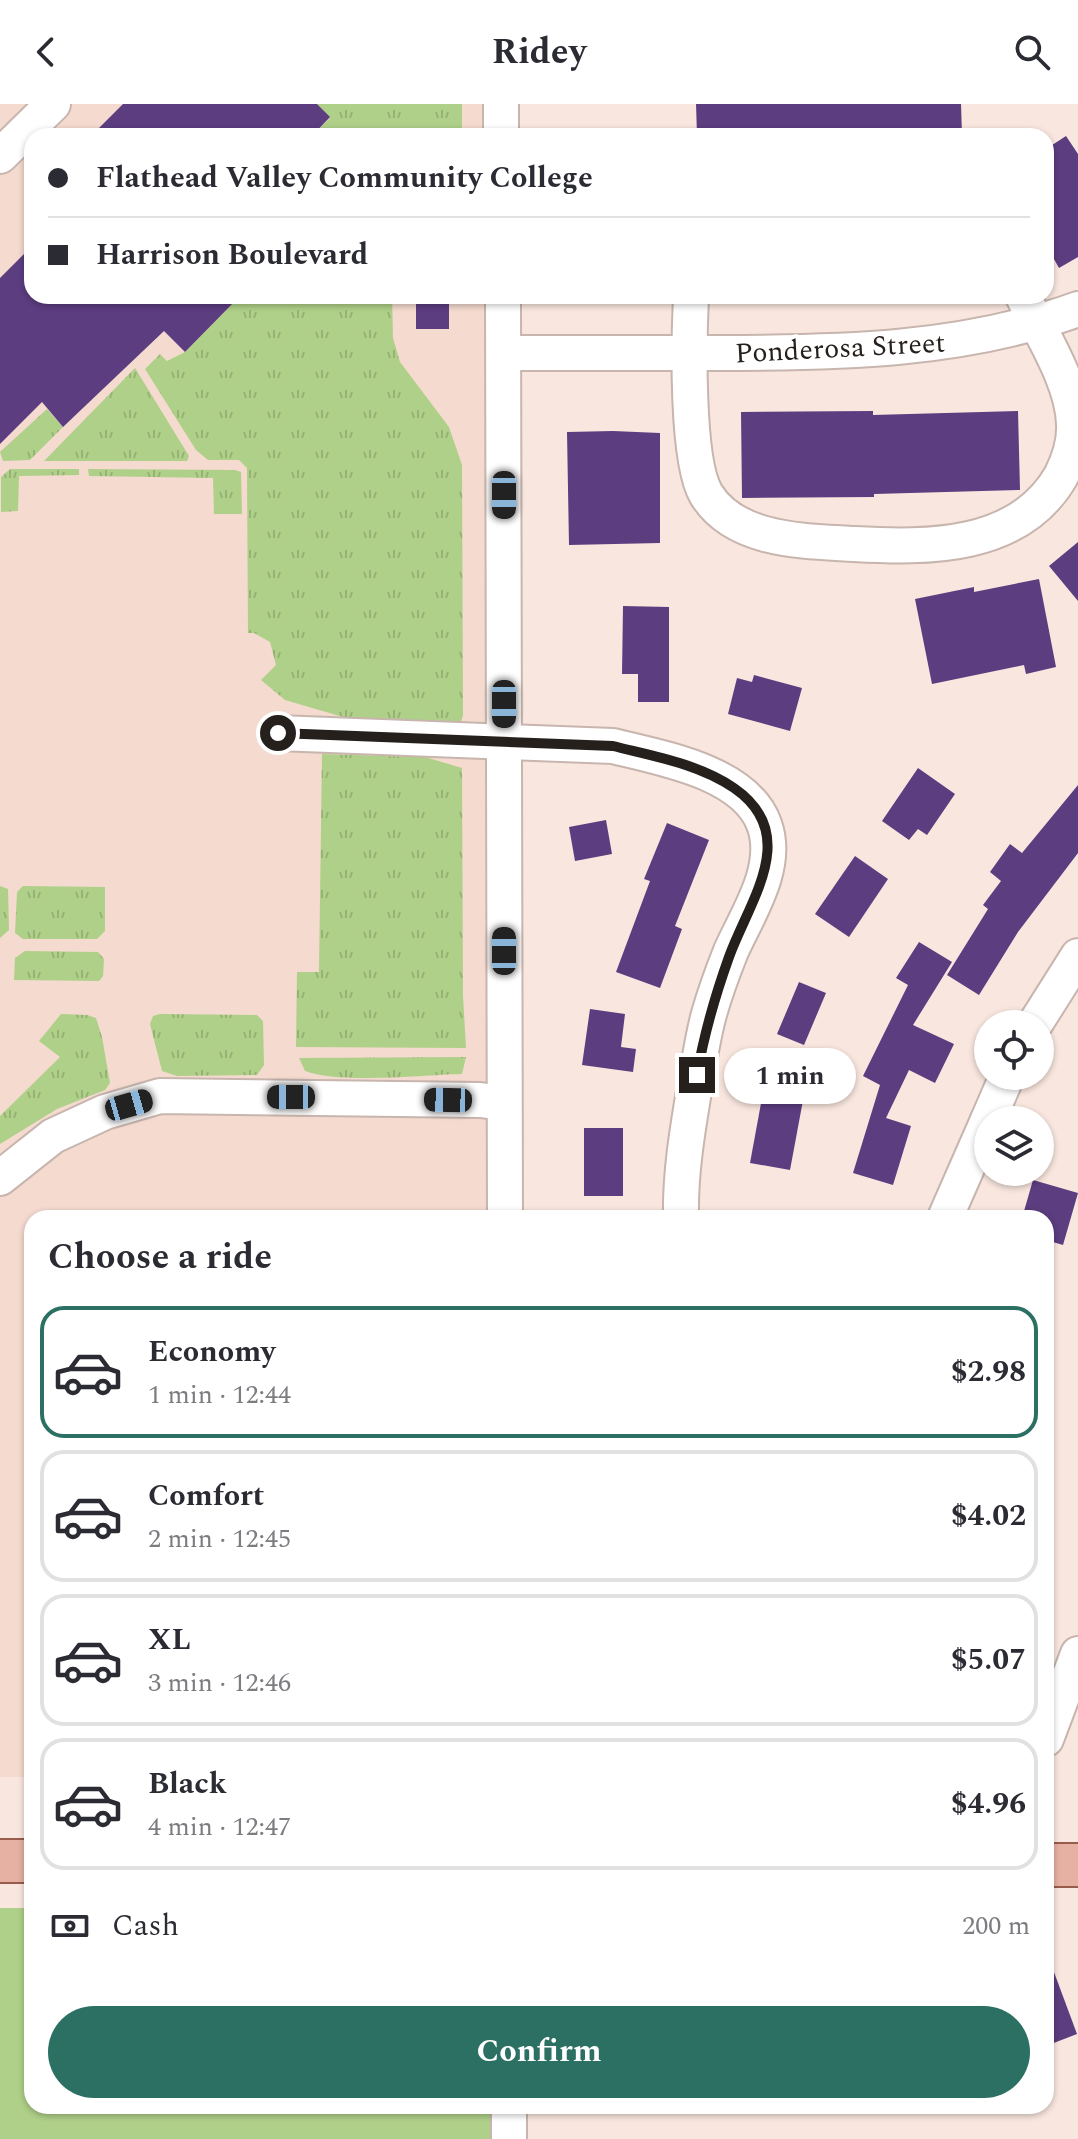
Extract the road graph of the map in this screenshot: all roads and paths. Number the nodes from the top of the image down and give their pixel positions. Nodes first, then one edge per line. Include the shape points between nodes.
1 (53, 104) edge
2 (501, 104) edge
3 (29, 128) edge
4 (501, 128) edge
5 (24, 132) edge
6 (0, 156) edge
7 (503, 304) edge
8 (691, 304) edge
9 (1029, 309) edge
10 (1078, 309) edge
11 (504, 353) junction
12 (691, 353) junction
13 (278, 733) dead end
14 (504, 742) junction
15 (1078, 956) edge
16 (1044, 1010) edge
17 (504, 1103) junction
18 (974, 1152) edge
19 (0, 1178) edge
20 (505, 1210) edge
21 (682, 1210) edge
22 (949, 1210) edge
23 (1078, 1654) edge
24 (1054, 1718) edge
25 (0, 1861) edge
26 (24, 1861) edge
27 (1054, 1865) edge
28 (1078, 1865) edge
29 (509, 2114) edge
30 (509, 2139) edge

1 - 3 street
2 - 4 street
5 - 6 street
7 - 11 street
8 - 12 street
9 - 10 street, Ponderosa Street
9 - 12 street, Ponderosa Street via 966,339 882,349
9 - 12 street via 1071,396 1075,425 1066,466 1027,515 988,534 944,544 777,538 719,510 698,474
11 - 12 street, Ponderosa Street
11 - 14 street
13 - 14 street
14 - 17 street
14 - 21 street via 613,746 665,759 735,789 764,825 765,872 730,953 702,1044
15 - 16 street
17 - 19 street via 160,1096 105,1112 53,1136
17 - 20 street
18 - 22 street
23 - 24 street
25 - 26 main road
27 - 28 main road
29 - 30 street

